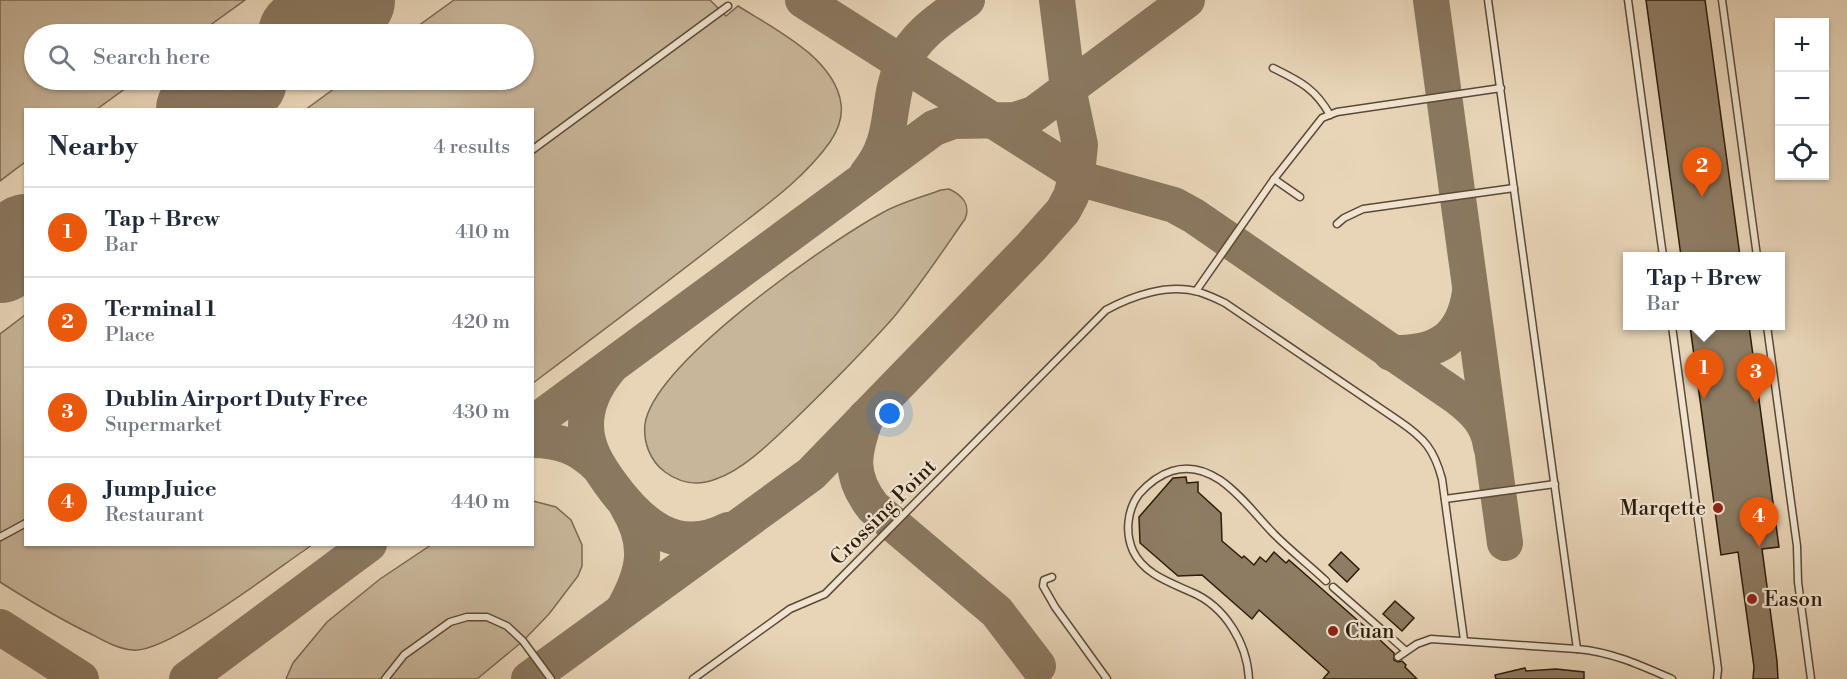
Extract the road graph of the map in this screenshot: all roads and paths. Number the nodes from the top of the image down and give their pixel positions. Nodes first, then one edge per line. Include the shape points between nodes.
1 (1488, 0) edge
2 (1628, 0) edge
3 (1722, 0) edge
4 (728, 6) dead end
5 (1273, 68) dead end
6 (1500, 88) junction
7 (1330, 115) junction
8 (534, 149) edge
9 (1274, 179) junction
10 (1515, 188) junction
11 (1300, 197) dead end
12 (1337, 224) dead end
13 (1662, 252) edge
14 (1757, 252) edge
15 (1196, 291) junction
16 (1673, 330) edge
17 (1768, 330) edge
18 (1555, 484) junction
19 (1445, 498) junction
20 (24, 524) edge
21 (0, 537) edge
22 (1052, 576) dead end
23 (1326, 580) dead end
24 (1334, 587) dead end
25 (1381, 629) dead end
26 (1388, 635) dead end
27 (1464, 640) junction
28 (1577, 649) junction
29 (1406, 651) junction
30 (1398, 657) dead end
31 (385, 679) edge
32 (551, 679) edge
33 (693, 679) edge
34 (1107, 679) edge
35 (1249, 679) edge
36 (1671, 679) edge
37 (1717, 679) edge
38 (1811, 679) edge

1 - 6 lane
2 - 13 lane
3 - 14 lane
4 - 8 lane
5 - 7 lane via 1306,86
6 - 7 lane
6 - 10 lane
7 - 9 lane via 1322,118
9 - 11 lane
9 - 15 lane
10 - 12 lane via 1372,208 1355,212
10 - 18 lane
15 - 19 lane via 1225,303 1417,433 1429,445 1437,462
15 - 33 lane, Crossing Point via 1162,291 1129,298 1106,310 825,594 790,609
16 - 37 lane
17 - 38 lane
18 - 19 lane
18 - 28 lane
19 - 27 lane
20 - 21 lane
22 - 34 lane via 1044,580 1043,586
23 - 35 lane via 1226,485 1205,471 1174,470 1155,479 1137,496 1128,519 1128,537 1138,559 1158,577 1192,592 1218,610 1244,650
24 - 25 lane
26 - 29 lane
27 - 28 lane
27 - 29 lane via 1431,639
28 - 36 lane via 1623,657
29 - 30 lane
31 - 32 lane via 404,655 450,622 467,617 487,617 507,626

